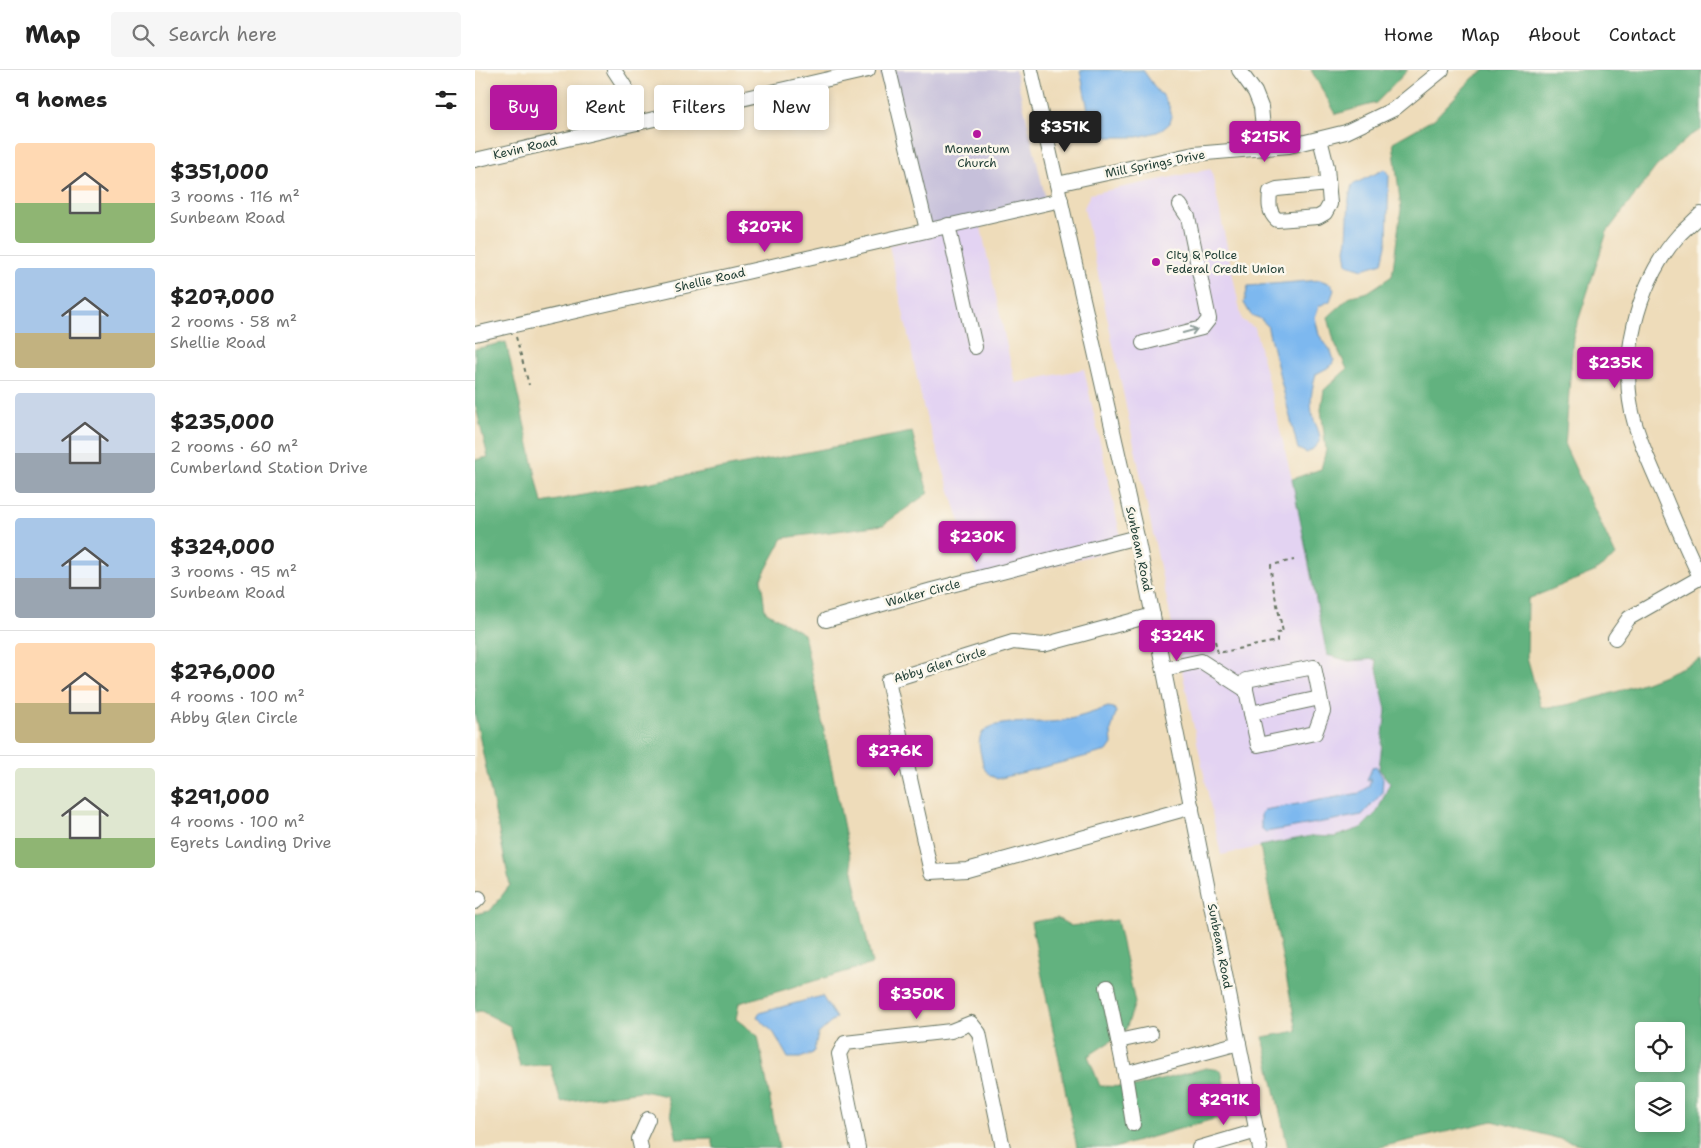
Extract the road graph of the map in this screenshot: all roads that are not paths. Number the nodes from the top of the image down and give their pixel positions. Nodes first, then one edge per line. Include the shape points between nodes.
1 (614, 70) edge
2 (868, 70) edge
3 (889, 70) edge
4 (1031, 70) edge
5 (1239, 70) edge
6 (1442, 70) edge
7 (624, 85) edge
8 (644, 121) edge
9 (606, 130) edge
10 (1320, 140) junction
11 (1265, 149) junction
12 (475, 160) edge
13 (1057, 184) junction
14 (1328, 184) dead end
15 (1061, 200) junction
16 (1180, 205) dead end
17 (1701, 214) edge
18 (948, 225) junction
19 (927, 230) junction
20 (475, 334) edge
21 (1143, 343) dead end
22 (975, 347) dead end
23 (1137, 537) junction
24 (1701, 577) edge
25 (1153, 616) junction
26 (826, 620) dead end
27 (1615, 638) dead end
28 (1164, 669) junction
29 (1246, 690) junction
30 (1320, 698) junction
31 (1251, 713) junction
32 (1192, 807) junction
33 (1107, 987) dead end
34 (1151, 1034) dead end
35 (1118, 1041) junction
36 (1239, 1043) junction
37 (1125, 1074) junction
38 (648, 1119) dead end
39 (1133, 1124) dead end
40 (1257, 1131) junction
41 (641, 1148) edge
42 (858, 1148) edge
43 (1003, 1148) edge
44 (1199, 1148) edge
45 (1260, 1148) edge

1 - 7 street
2 - 8 street, Kevin Road
3 - 19 street
4 - 13 street, Sunbeam Road
5 - 11 street via 1255,92 1261,107
6 - 10 street, Mill Springs Drive via 1394,109 1347,132
9 - 12 street, Kevin Road
10 - 11 street, Mill Springs Drive
10 - 14 street
11 - 13 street, Mill Springs Drive via 1194,154
13 - 15 street, Sunbeam Road
15 - 18 street, Shellie Road
15 - 23 street, Sunbeam Road
21 -> 16 street via 1202,328 1209,319 1187,217
17 - 24 street via 1678,236 1644,293 1635,320 1629,386 1634,422 1646,455
18 - 19 street, Shellie Road
18 - 22 street
19 - 20 street, Shellie Road
23 - 25 street, Sunbeam Road
23 - 26 street, Walker Circle
24 - 27 street via 1629,618
25 - 28 street, Sunbeam Road
25 - 32 street, Abby Glen Circle via 1043,645 1013,642 888,681 931,872 967,870
28 - 29 street via 1201,661
28 - 32 street, Sunbeam Road
29 - 30 street via 1246,680 1314,667
29 - 31 street
30 - 31 street
30 - 31 street via 1323,711 1315,733 1258,746
32 - 36 street, Sunbeam Road
33 - 35 street
34 - 35 street
35 - 37 street
36 - 37 street
36 - 40 street, Sunbeam Road
37 - 39 street
38 - 41 street via 639,1139
40 - 44 street
40 - 45 street, Sunbeam Road
42 - 43 street via 839,1054 845,1042 951,1031 971,1023 979,1033

